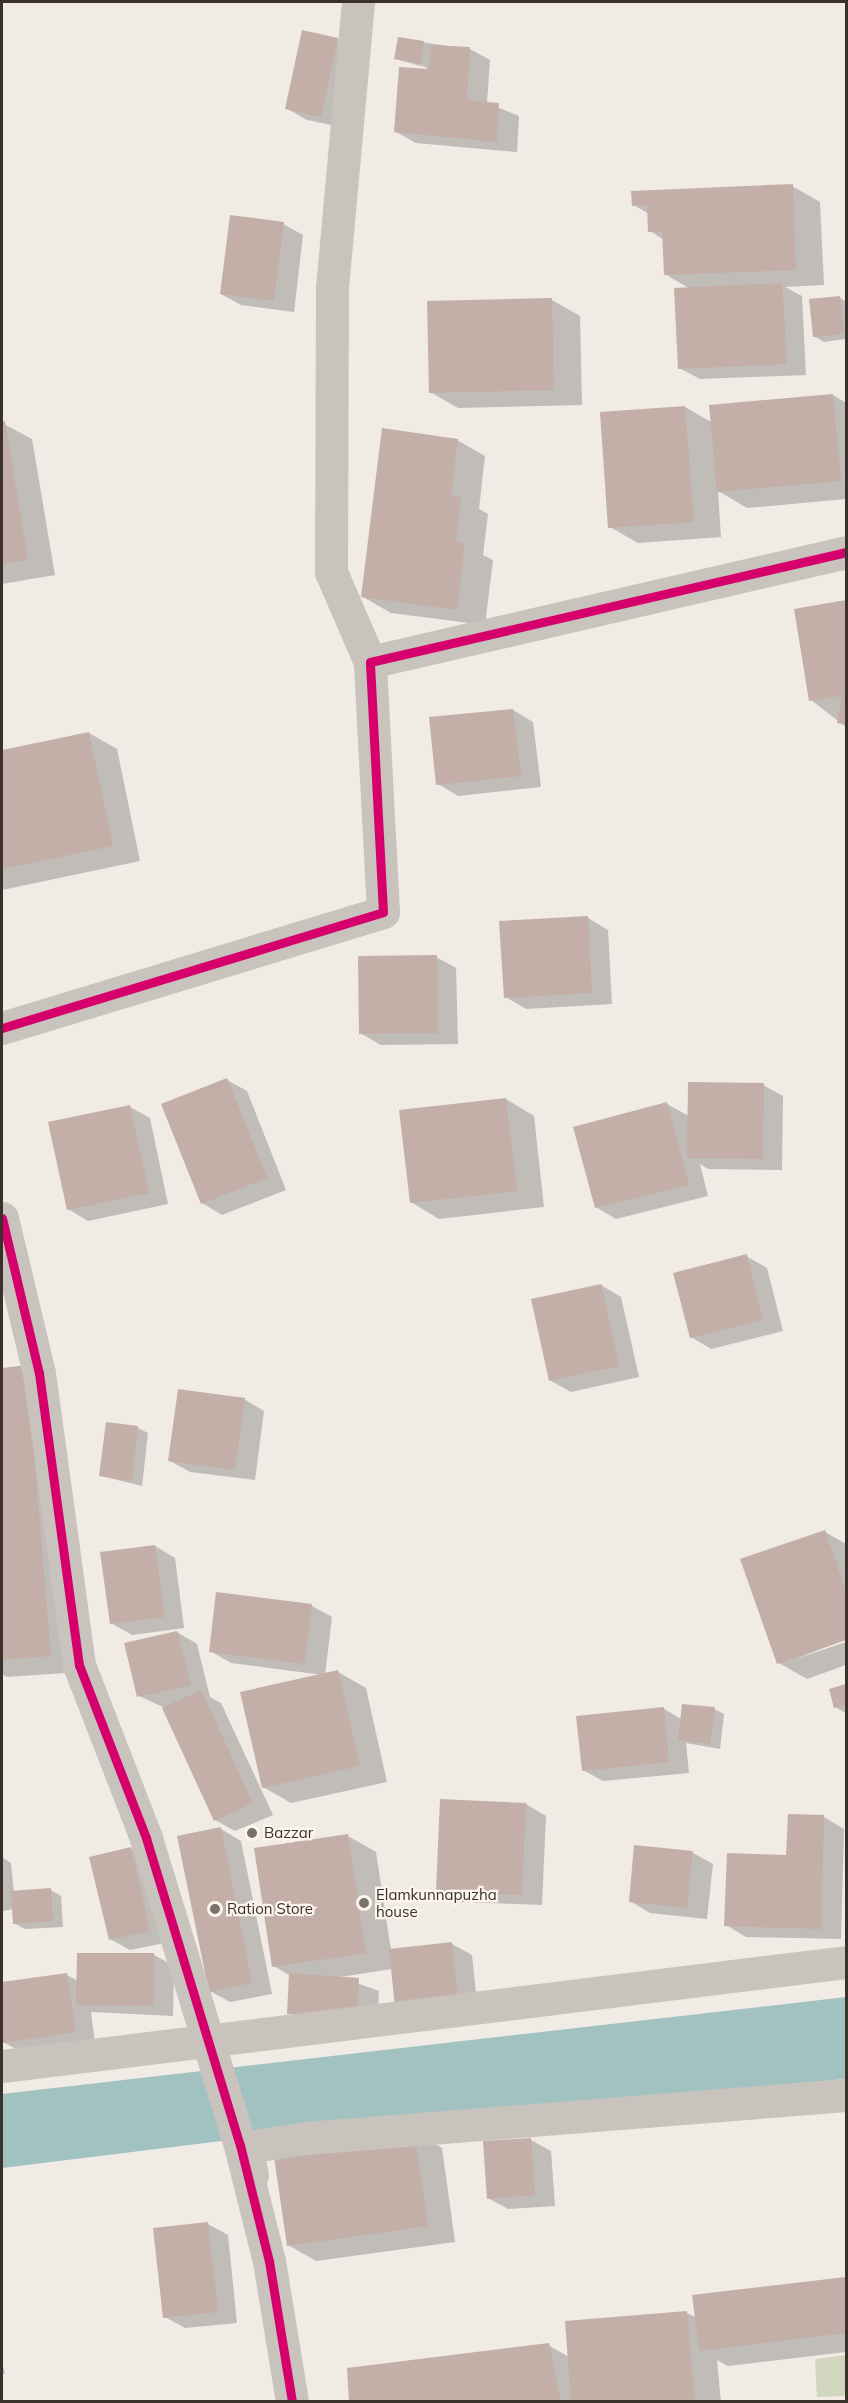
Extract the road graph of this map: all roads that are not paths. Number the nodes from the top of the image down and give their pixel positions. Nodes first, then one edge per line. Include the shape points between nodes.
1 (358, 2) edge
2 (846, 552) edge
3 (370, 662) junction
4 (2, 1028) edge
5 (2, 1218) edge
6 (846, 1962) edge
7 (210, 2044) junction
8 (2, 2066) edge
9 (846, 2095) edge
10 (269, 2261) junction
11 (292, 2402) edge

1 - 3 street via 332,286 331,572
2 - 3 street
3 - 4 street via 383,912
5 - 7 street via 39,1373 79,1665 146,1838
6 - 7 street
7 - 8 street
7 - 10 street
9 - 10 street via 657,2112 486,2119 246,2147
10 - 11 street

